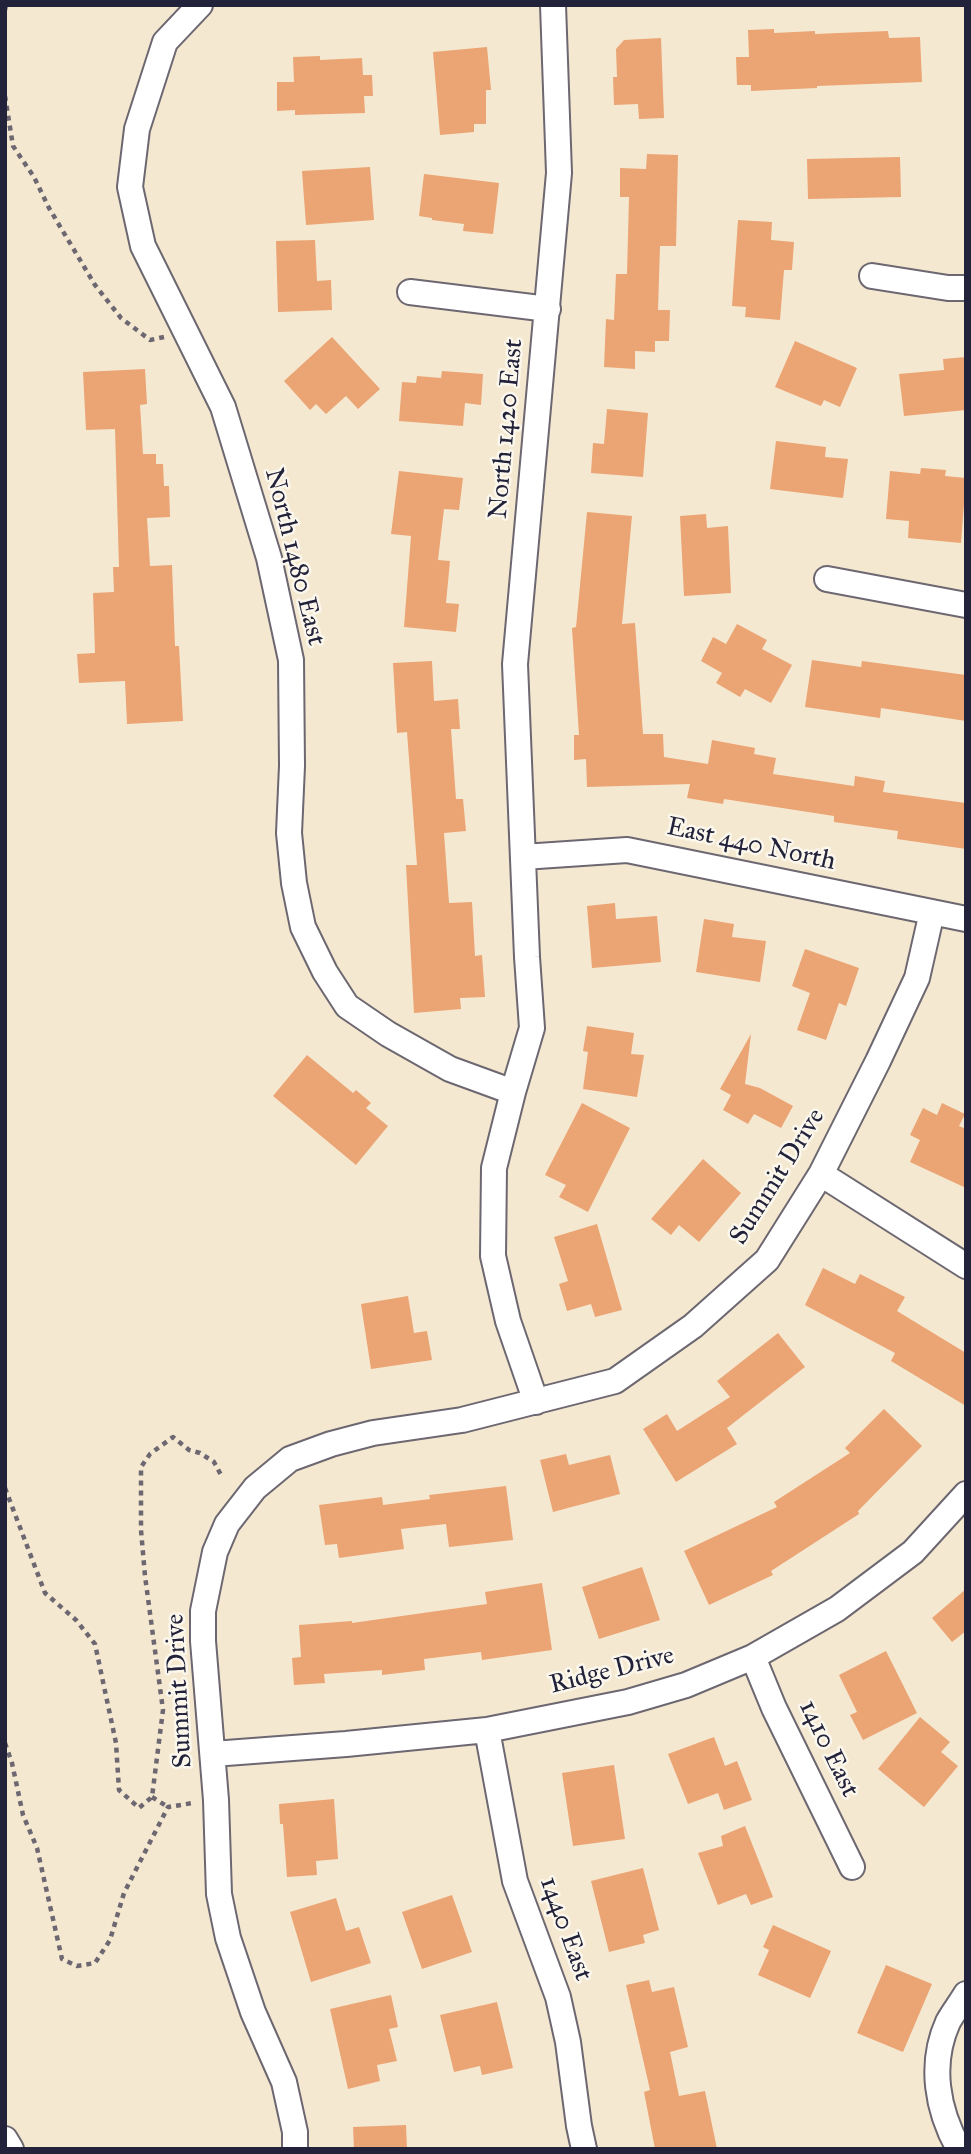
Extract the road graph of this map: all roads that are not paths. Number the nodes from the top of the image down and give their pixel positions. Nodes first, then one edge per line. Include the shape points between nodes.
1 (200, 5) edge
2 (553, 5) edge
3 (872, 276) dead end
4 (966, 288) edge
5 (410, 292) dead end
6 (548, 309) junction
7 (827, 579) dead end
8 (966, 605) edge
9 (523, 858) junction
10 (932, 912) junction
11 (966, 919) edge
12 (513, 1092) junction
13 (821, 1174) junction
14 (966, 1266) edge
15 (536, 1402) junction
16 (966, 1494) edge
17 (753, 1657) junction
18 (487, 1730) junction
19 (212, 1754) junction
20 (852, 1867) dead end
21 (966, 1994) edge
22 (5, 2139) edge
23 (11, 2149) edge
24 (295, 2149) edge
25 (584, 2149) edge
26 (959, 2149) edge

1 - 12 street, North 1480 East via 165,42 136,129 130,187 143,246 223,407 269,558 291,660 289,833 303,927 347,1006 450,1069
2 - 6 street, North 1420 East via 559,173
3 - 4 street
5 - 6 street
6 - 9 street, North 1420 East via 515,664
7 - 8 street
9 - 10 street, East 440 North via 626,850
9 - 12 street via 532,1028
10 - 11 street, East 440 North
10 - 13 street, Summit Drive via 917,978
12 - 15 street via 494,1168 493,1256 508,1321
13 - 14 street
13 - 15 street, Summit Drive via 767,1260 694,1326 615,1381
15 - 19 street, Summit Drive via 331,1444 290,1459 255,1488 227,1524 207,1582 203,1642
16 - 17 street, Ridge Drive via 913,1552 837,1609
17 - 18 street, Ridge Drive via 686,1685 628,1702
17 - 20 street, 1410 East
18 - 19 street, Ridge Drive
18 - 25 street, 1440 East via 515,1881 558,1997
19 - 24 street, Summit Drive via 219,1894 228,1938 253,2012 284,2082
21 - 26 street via 948,2023 937,2074 939,2102
22 - 23 street

